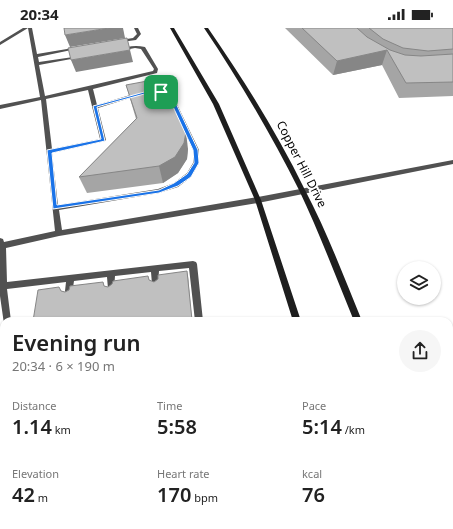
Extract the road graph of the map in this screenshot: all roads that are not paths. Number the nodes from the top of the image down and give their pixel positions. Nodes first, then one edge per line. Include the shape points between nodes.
1 (26, 28) edge
2 (30, 28) edge
3 (136, 28) edge
4 (172, 28) edge
5 (206, 28) edge
6 (111, 43) edge
7 (0, 44) edge
8 (88, 47) edge
9 (112, 51) edge
10 (35, 56) junction
11 (82, 56) edge
12 (37, 64) junction
13 (90, 88) junction
14 (43, 98) junction
15 (0, 107) edge
16 (95, 107) junction
17 (49, 152) junction
18 (453, 162) edge
19 (302, 191) junction
20 (258, 200) junction
21 (55, 208) junction
22 (59, 233) junction
23 (0, 245) edge
24 (155, 268) junction
25 (111, 273) junction
26 (70, 278) junction
27 (155, 282) edge
28 (3, 286) junction
29 (111, 286) edge
30 (69, 291) edge
31 (7, 317) edge
32 (199, 317) edge
33 (296, 317) edge
34 (356, 317) edge

1 - 7 street
2 - 10 street
3 - 6 street via 139,34 134,39
4 - 20 main road via 216,104
5 - 19 main road, Copper Hill Drive via 251,96
8 - 10 street
9 - 13 street via 143,48 156,69 155,72
10 - 12 street
11 - 12 street
12 - 14 street
13 - 14 street
13 - 16 street
14 - 15 street
14 - 17 street
16 - 17 street via 103,140
16 - 21 street via 151,92 161,92 171,97 196,150 196,163 189,175 176,185 159,191
17 - 21 street
18 - 19 street
19 - 20 street
19 - 34 main road, Copper Hill Drive
20 - 22 street
20 - 33 main road
21 - 22 street
22 - 23 street
23 - 28 street
24 - 25 street
24 - 27 street
24 - 32 street via 193,264
25 - 26 street
25 - 29 street
26 - 28 street
26 - 30 street
28 - 31 street

